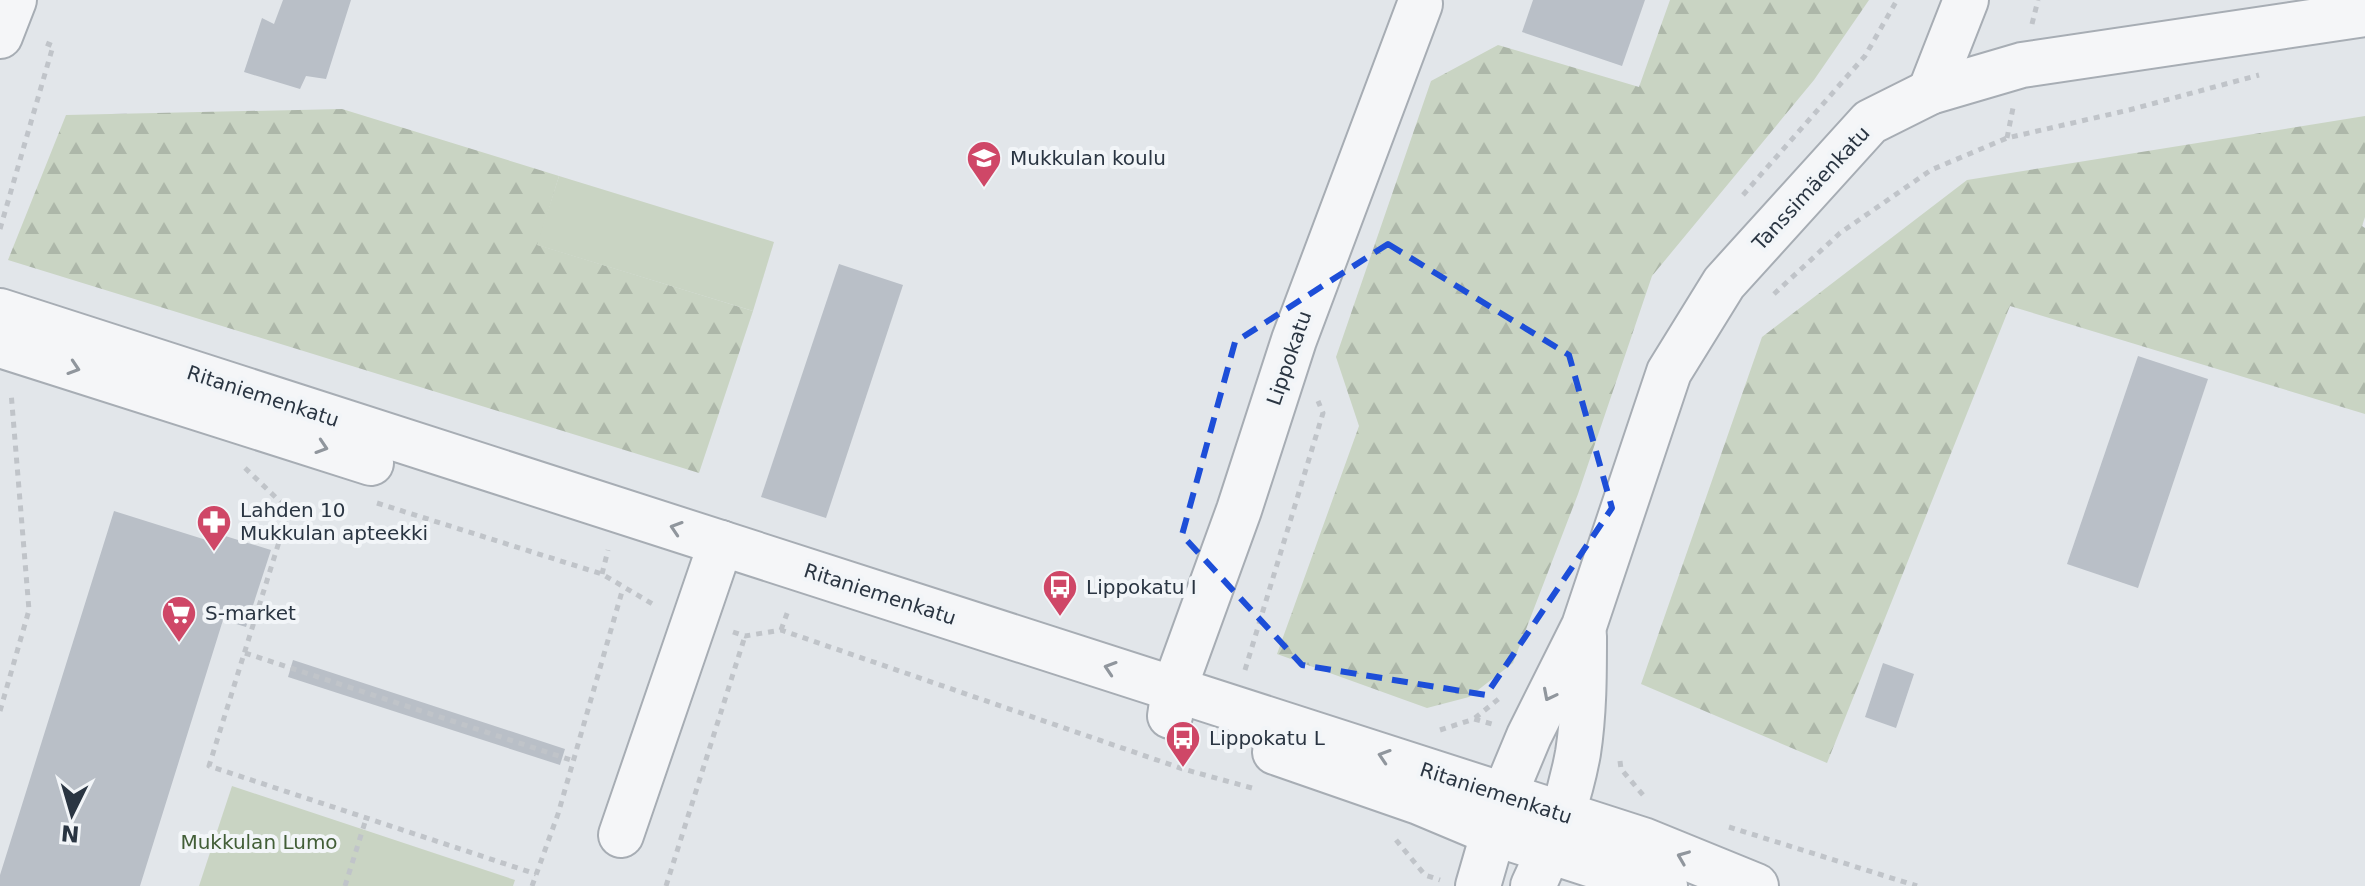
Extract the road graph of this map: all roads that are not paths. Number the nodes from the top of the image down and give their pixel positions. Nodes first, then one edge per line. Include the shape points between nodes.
1 (1966, 0) edge
2 (1420, 4) dead end
3 (2365, 14) edge
4 (1930, 92) junction
5 (0, 311) edge
6 (0, 345) edge
7 (717, 557) junction
8 (1584, 626) junction
9 (1172, 703) junction
10 (1499, 814) junction
11 (621, 835) dead end
12 (1548, 850) edge
13 (1478, 886) edge
14 (1665, 886) edge
15 (1756, 886) edge

1 - 4 street
2 - 9 street, Lippokatu via 1294,340
3 - 4 street, Tanssimäenkatu via 2022,65
4 - 8 street, Tanssimäenkatu via 1870,122 1724,283 1669,372
7 -> 5 street, Ritaniemenkatu
6 -> 7 street, Ritaniemenkatu
7 - 9 street, Ritaniemenkatu
7 - 11 street
8 -> 10 street, Tanssimäenkatu via 1529,736
8 - 12 street, Tanssimäenkatu via 1578,753
9 - 10 street, Ritaniemenkatu
10 - 12 street, Ritaniemenkatu
10 - 13 street, Tanssimäenkatu
12 - 14 street, Ritaniemenkatu
15 -> 12 street, Ritaniemenkatu via 1643,840

